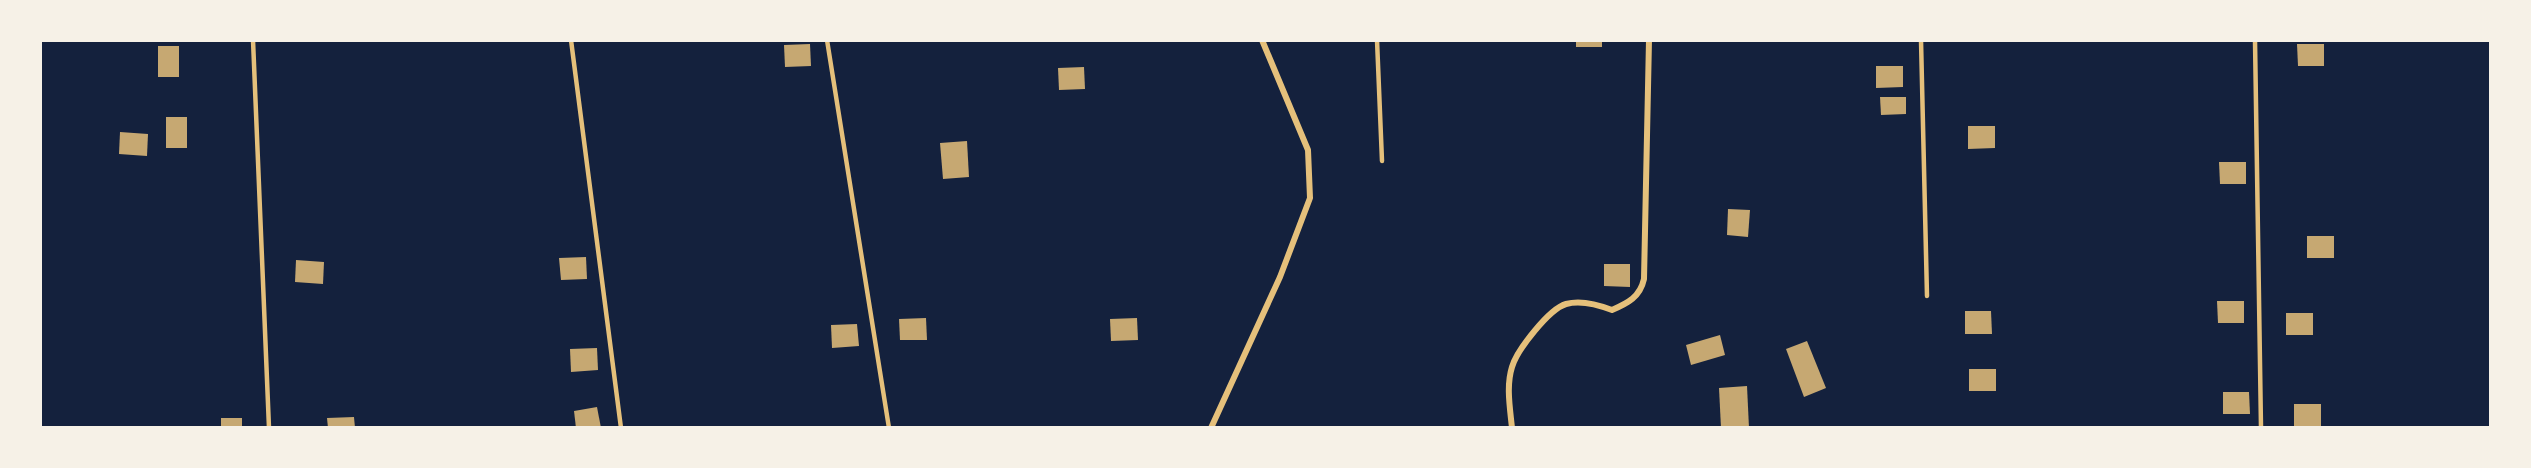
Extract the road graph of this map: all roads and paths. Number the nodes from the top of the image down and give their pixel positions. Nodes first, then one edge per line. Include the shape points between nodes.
1 (253, 40) edge
2 (571, 40) edge
3 (827, 40) edge
4 (1262, 40) edge
5 (1377, 40) edge
6 (1649, 40) edge
7 (1921, 40) edge
8 (2255, 40) edge
9 (1382, 161) dead end
10 (1927, 296) dead end
11 (269, 428) edge
12 (621, 428) edge
13 (889, 428) edge
14 (1211, 428) edge
15 (1512, 428) edge
16 (2261, 428) edge

1 - 11 lane
2 - 12 lane
3 - 13 lane
4 - 14 street via 1308,150 1310,198 1280,277
5 - 9 lane
6 - 15 street via 1642,288 1630,302 1612,310 1596,304 1565,304 1531,332 1512,367
7 - 10 lane
8 - 16 lane

